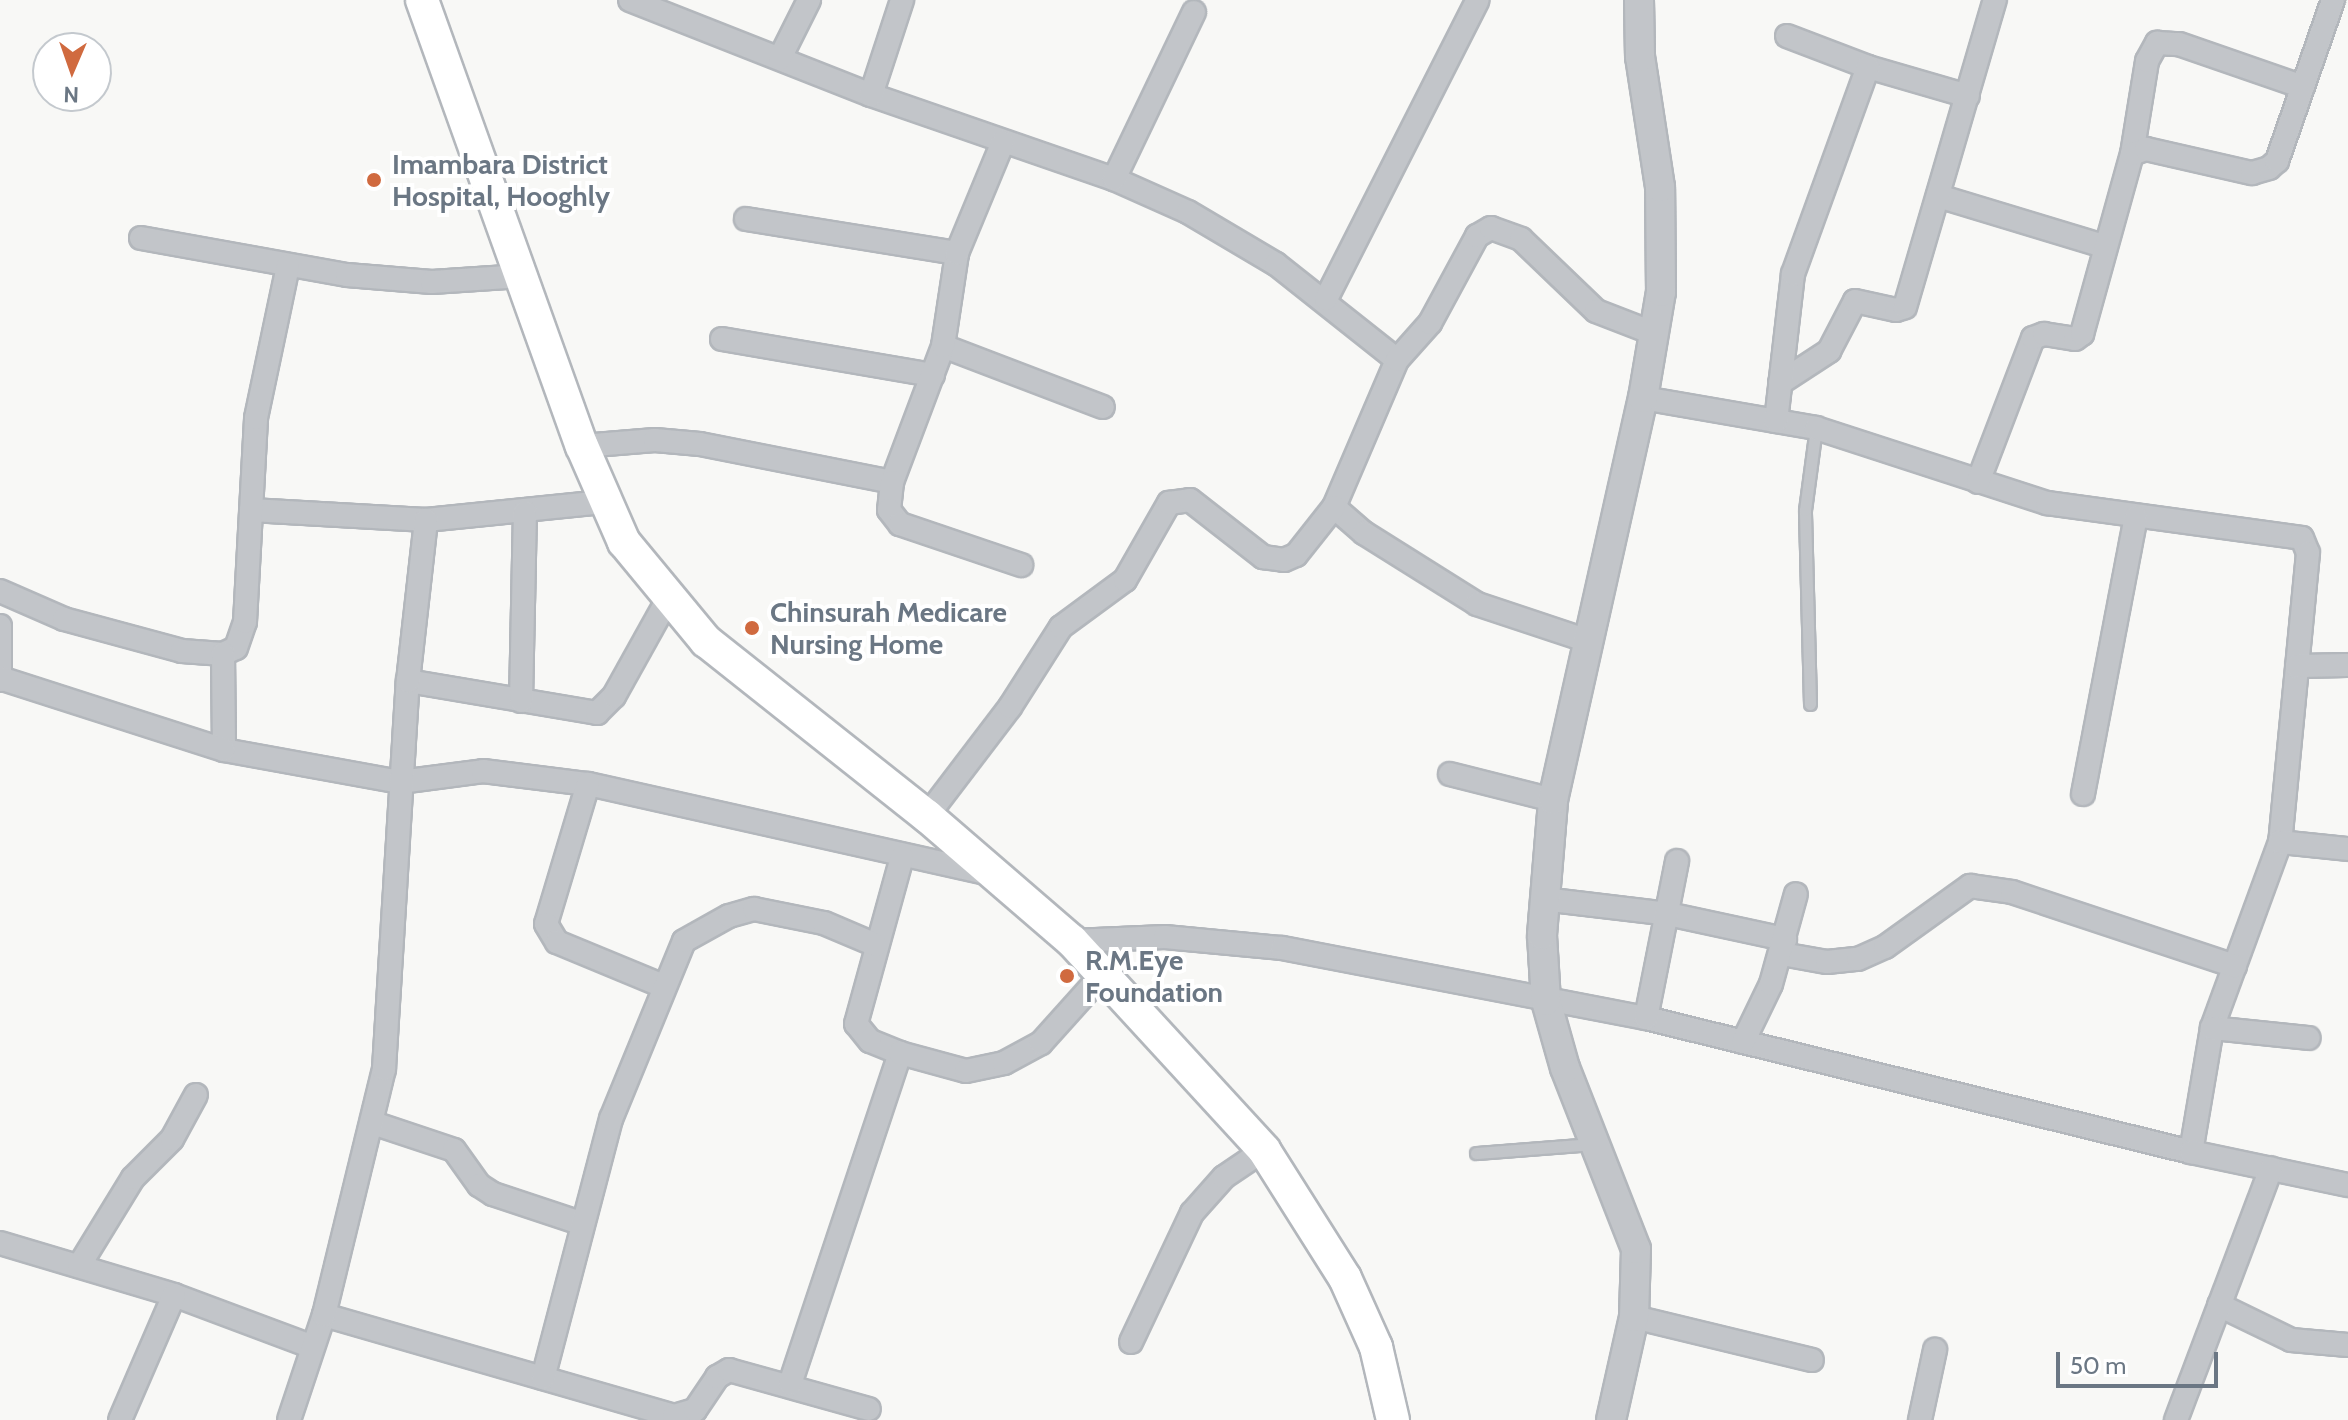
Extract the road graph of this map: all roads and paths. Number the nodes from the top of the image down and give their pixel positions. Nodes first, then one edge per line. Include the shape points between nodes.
1 (422, 0) edge
2 (630, 0) edge
3 (809, 0) edge
4 (902, 0) edge
5 (1478, 0) edge
6 (1638, 0) edge
7 (1995, 0) edge
8 (2333, 0) edge
9 (1194, 12) dead end
10 (1787, 36) dead end
11 (780, 58) junction
12 (1868, 67) junction
13 (2303, 87) junction
14 (871, 95) junction
15 (1968, 96) junction
16 (1003, 142) junction
17 (2132, 154) junction
18 (1114, 179) junction
19 (1938, 196) junction
20 (746, 219) dead end
21 (141, 238) dead end
22 (2104, 246) junction
23 (957, 253) junction
24 (288, 266) junction
25 (522, 276) junction
26 (1326, 299) junction
27 (1653, 333) junction
28 (722, 339) dead end
29 (943, 346) junction
30 (1397, 360) junction
31 (933, 375) junction
32 (1780, 383) junction
33 (1643, 398) junction
34 (1103, 407) dead end
35 (1776, 421) junction
36 (1816, 428) junction
37 (582, 446) junction
38 (892, 482) junction
39 (1978, 482) junction
40 (603, 502) junction
41 (1334, 507) junction
42 (251, 510) junction
43 (525, 512) junction
44 (2136, 517) junction
45 (426, 520) junction
46 (1021, 565) dead end
47 (0, 591) edge
48 (668, 599) junction
49 (0, 626) edge
50 (1588, 641) junction
51 (223, 654) junction
52 (2348, 665) edge
53 (2297, 666) junction
54 (0, 679) edge
55 (408, 681) junction
56 (521, 701) junction
57 (1810, 704) dead end
58 (224, 750) junction
59 (1450, 774) dead end
60 (400, 782) junction
61 (588, 784) junction
62 (2083, 794) dead end
63 (1553, 800) junction
64 (927, 816) junction
65 (2280, 842) junction
66 (2348, 849) edge
67 (902, 857) junction
68 (1677, 861) dead end
69 (997, 875) junction
70 (1796, 894) dead end
71 (1543, 899) junction
72 (1668, 914) junction
73 (1072, 941) junction
74 (876, 945) junction
75 (1783, 947) junction
76 (2235, 966) junction
77 (1103, 974) junction
78 (663, 986) junction
79 (1546, 1001) junction
80 (1646, 1018) junction
81 (2212, 1028) junction
82 (2308, 1038) dead end
83 (1743, 1042) junction
84 (900, 1053) junction
85 (196, 1095) dead end
86 (373, 1123) junction
87 (1595, 1144) junction
88 (1264, 1150) junction
89 (2191, 1152) junction
90 (1476, 1153) dead end
91 (2271, 1168) junction
92 (2348, 1185) edge
93 (580, 1223) junction
94 (0, 1243) edge
95 (79, 1266) junction
96 (174, 1295) junction
97 (2219, 1305) junction
98 (324, 1315) junction
99 (1634, 1317) junction
100 (1131, 1342) dead end
101 (2348, 1345) edge
102 (313, 1347) junction
103 (1935, 1350) dead end
104 (1812, 1360) dead end
105 (543, 1378) junction
106 (790, 1384) junction
107 (869, 1409) dead end
108 (642, 1413) edge
109 (120, 1420) edge
110 (289, 1420) edge
111 (1393, 1420) edge
112 (1611, 1420) edge
113 (1920, 1420) edge
114 (2176, 1420) edge

1 - 25 main road
2 - 11 street
3 - 11 street
4 - 14 street
5 - 26 street
6 - 27 street via 1640,57 1664,241
7 - 15 street
8 - 13 street
9 - 18 street
10 - 12 street
11 - 14 street
12 - 15 street
12 - 32 street via 1793,274
13 - 17 street via 2277,161 2262,172 2157,150
13 - 17 street via 2179,44 2157,43 2147,61
14 - 16 street
15 - 19 street
16 - 18 street
16 - 23 street
17 - 22 street
18 - 26 street via 1199,219
19 - 22 street
19 - 32 street via 1905,307 1896,310 1855,301 1829,351
20 - 23 street
21 - 24 street
22 - 39 street via 2082,334 2075,339 2044,334 2033,338
23 - 29 street
24 - 25 street via 432,282
24 - 42 street via 256,418
25 - 37 main road
26 - 30 street
27 - 30 street via 1596,311 1521,239 1491,228 1477,236 1430,323
27 - 33 street
28 - 31 street
29 - 31 street
29 - 34 street
30 - 41 street
31 - 38 street
32 - 35 street
33 - 35 street
33 - 50 street
35 - 36 street
36 - 39 street
36 - 57 lane via 1805,510
37 - 38 street via 655,440 700,444
37 - 40 main road
38 - 46 street via 889,510 900,524
39 - 44 street via 2047,503
40 - 43 street
40 - 48 main road via 624,542
41 - 50 street via 1364,533 1477,604
41 - 64 street via 1296,555 1284,560 1263,557 1190,500 1169,503 1125,580 1061,627 1010,707
42 - 45 street
42 - 51 street via 242,638
43 - 45 street
43 - 56 street
44 - 53 street via 2302,538 2308,553
44 - 62 street
45 - 55 street
47 - 51 street via 114,635 182,651
48 - 56 street via 606,707 587,714
48 - 64 main road via 706,641 807,726
49 - 54 street
50 - 63 street
51 - 58 street
52 - 53 street
53 - 65 street
54 - 58 street
55 - 56 street
55 - 60 street
58 - 60 street
59 - 63 street
60 - 61 street via 483,771
60 - 86 street via 384,1069
61 - 67 street
61 - 78 street via 546,924 557,942
63 - 71 street
64 - 69 main road
65 - 66 street
65 - 76 street
67 - 69 street
67 - 74 street
68 - 72 street
69 - 73 main road
70 - 75 street
71 - 72 street
71 - 79 street
72 - 75 street
72 - 80 street
73 - 77 main road
73 - 79 street via 1165,937 1282,948
74 - 78 street via 814,920 754,909 729,916 684,941
74 - 84 street via 856,1024 870,1041
75 - 76 street via 1827,962 1858,959 1885,947 1970,886 2012,892
75 - 83 street
76 - 81 street
77 - 84 street via 1041,1043 1004,1063 966,1071
77 - 88 main road
78 - 93 street via 611,1119
79 - 80 street
79 - 87 street
80 - 83 street
81 - 82 street
81 - 89 street
83 - 89 street
84 - 106 street
85 - 95 street via 172,1139 133,1178
86 - 93 street via 454,1150 479,1185 493,1194
86 - 98 street
87 - 90 lane
87 - 99 street via 1636,1249
88 - 100 street via 1224,1177 1192,1213
88 - 111 main road via 1345,1278 1376,1347
89 - 91 street
91 - 92 street
91 - 97 street
93 - 105 street
94 - 95 street
95 - 96 street
96 - 102 street
96 - 109 street
97 - 101 street via 2291,1340
97 - 114 street
98 - 102 street
98 - 105 street
99 - 104 street
99 - 112 street
102 - 110 street
103 - 113 street
105 - 108 street
106 - 107 street
106 - 108 street via 729,1370 686,1416

